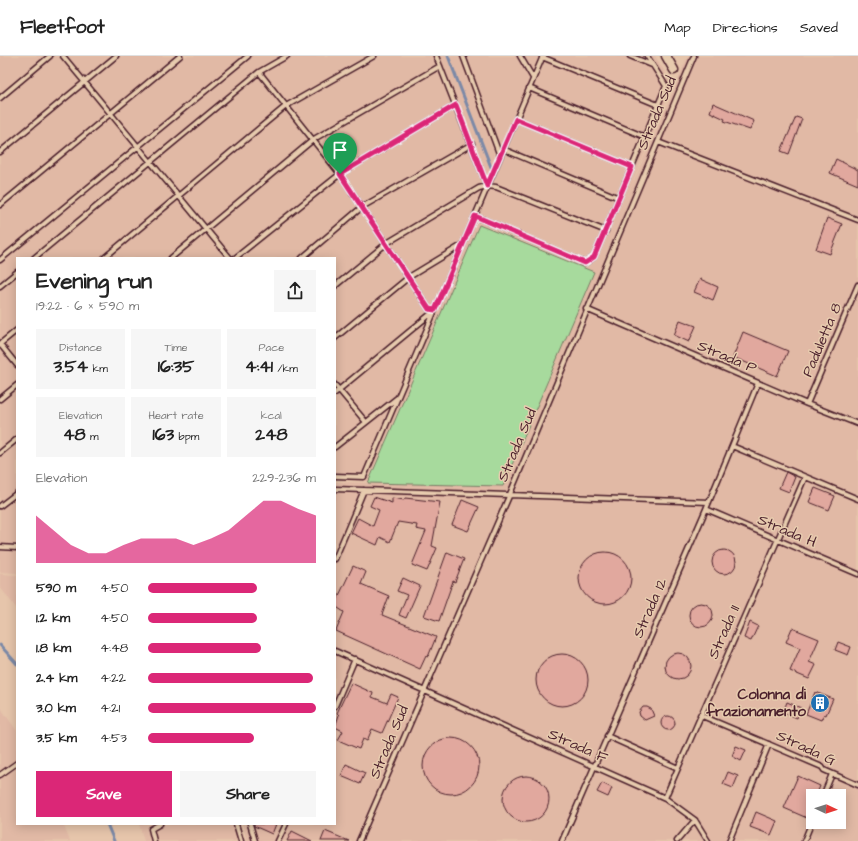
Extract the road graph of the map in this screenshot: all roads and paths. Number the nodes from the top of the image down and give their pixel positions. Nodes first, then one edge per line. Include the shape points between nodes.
1 (50, 56) edge
2 (62, 56) edge
3 (116, 56) edge
4 (180, 56) edge
5 (246, 56) edge
6 (287, 56) edge
7 (374, 56) edge
8 (436, 56) edge
9 (463, 56) edge
10 (520, 56) edge
11 (542, 56) edge
12 (630, 56) edge
13 (647, 56) edge
14 (666, 56) edge
15 (694, 56) edge
16 (653, 65) junction
17 (440, 66) junction
18 (674, 70) dead end
19 (259, 72) junction
20 (533, 78) junction
21 (84, 82) junction
22 (529, 88) junction
23 (0, 98) edge
24 (456, 105) junction
25 (658, 105) junction
26 (286, 106) junction
27 (110, 113) junction
28 (516, 119) junction
29 (645, 136) junction
30 (314, 139) junction
31 (658, 142) junction
32 (472, 144) junction
33 (137, 146) junction
34 (503, 149) junction
35 (0, 152) edge
36 (500, 156) junction
37 (150, 162) junction
38 (632, 167) junction
39 (340, 174) junction
40 (487, 186) junction
41 (178, 196) junction
42 (619, 198) junction
43 (0, 205) edge
44 (362, 207) junction
45 (475, 216) junction
46 (858, 220) edge
47 (206, 229) junction
48 (606, 231) junction
49 (387, 243) junction
50 (462, 245) junction
51 (35, 257) edge
52 (105, 257) edge
53 (172, 257) edge
54 (229, 257) edge
55 (236, 257) edge
56 (303, 257) edge
57 (0, 260) edge
58 (16, 273) edge
59 (409, 277) junction
60 (336, 285) edge
61 (858, 285) edge
62 (0, 286) edge
63 (586, 309) junction
64 (435, 310) junction
65 (16, 331) edge
66 (336, 337) edge
67 (0, 344) edge
68 (16, 364) edge
69 (758, 383) junction
70 (16, 385) edge
71 (336, 386) edge
72 (339, 390) junction
73 (336, 392) edge
74 (397, 398) junction
75 (0, 399) edge
76 (807, 404) junction
77 (365, 421) junction
78 (858, 424) edge
79 (16, 440) edge
80 (336, 446) edge
81 (732, 446) junction
82 (0, 453) edge
83 (336, 476) edge
84 (805, 477) junction
85 (336, 489) edge
86 (364, 490) junction
87 (16, 494) edge
88 (510, 494) junction
89 (858, 500) edge
90 (708, 502) junction
91 (0, 506) edge
92 (706, 509) junction
93 (778, 540) junction
94 (0, 547) edge
95 (16, 548) edge
96 (336, 557) edge
97 (858, 574) edge
98 (336, 651) edge
99 (355, 660) junction
100 (424, 690) junction
101 (336, 704) edge
102 (700, 714) junction
103 (607, 736) junction
104 (769, 744) junction
105 (16, 764) edge
106 (594, 767) junction
107 (678, 768) junction
108 (832, 774) junction
109 (0, 775) edge
110 (858, 785) edge
111 (826, 789) edge
112 (665, 798) junction
113 (696, 820) junction
114 (158, 825) edge
115 (236, 825) edge
116 (250, 825) edge
117 (286, 825) edge
118 (809, 829) edge
119 (154, 841) edge
120 (241, 841) edge
121 (255, 841) edge
122 (278, 841) edge
123 (359, 841) edge
124 (562, 841) edge
125 (677, 841) edge
126 (708, 841) edge
127 (729, 841) edge
128 (804, 841) edge

1 - 23 lane
2 - 21 lane
3 - 21 lane
4 - 27 lane
5 - 33 lane
6 - 19 lane
7 - 26 lane
8 - 17 lane
9 - 36 lane
10 - 20 lane
11 - 20 lane
11 - 25 lane
12 - 16 lane
13 - 16 lane
14 - 18 street
15 - 31 lane, Strada Sud
16 - 25 lane via 666,86
17 - 24 lane
17 - 30 lane
19 - 26 lane
19 - 37 lane
20 - 22 lane
21 - 27 lane
21 - 35 lane
22 - 28 lane
22 - 29 lane
24 - 32 lane
24 - 39 lane
25 - 29 lane
26 - 30 lane
26 - 41 lane
27 - 33 lane
27 - 43 lane
28 - 34 lane
28 - 38 lane
29 - 38 lane
30 - 39 lane
30 - 47 lane
31 - 46 lane
31 - 63 lane, Strada Sud
32 - 40 lane
32 - 44 lane
33 - 37 lane
33 - 57 lane
34 - 36 lane
34 - 42 lane
36 - 40 lane
37 - 41 lane
37 - 51 lane
38 - 42 lane
39 - 44 lane
39 - 55 lane
40 - 45 lane
40 - 48 lane via 496,187
40 - 49 lane via 479,188
41 - 47 lane
41 - 52 lane
42 - 48 lane
44 - 49 lane
44 - 56 lane
45 - 48 lane via 585,263 594,257
45 - 50 lane
47 - 53 lane
47 - 54 lane
49 - 59 lane
49 - 60 lane
50 - 59 lane
50 - 64 lane
58 - 62 lane
59 - 64 lane via 429,309
59 - 66 lane
61 - 76 lane, Paduletta 8
63 - 69 lane, Strada P
63 - 88 lane, Strada Sud
64 - 72 lane
64 - 74 lane
65 - 67 lane
67 - 68 lane
69 - 76 lane, Strada P
69 - 81 lane, Strada 12
70 - 75 lane
71 - 72 lane
72 - 73 lane
72 - 77 lane
74 - 77 lane
74 - 83 lane via 364,477
76 - 78 lane, Strada P
77 - 80 lane
79 - 82 lane
81 - 84 lane
81 - 90 lane, Strada 12
84 - 89 lane
84 - 93 lane, Strada 11
85 - 86 lane
86 - 88 lane
86 - 96 lane
87 - 91 lane
88 - 90 lane
88 - 100 lane, Strada Sud
90 - 92 lane, Strada 12
92 - 93 lane, Strada H
92 - 103 lane, Strada 12
93 - 97 lane, Strada H
93 - 102 lane, Strada 11
94 - 95 lane
98 - 99 lane, Strada F
99 - 100 lane, Strada F
99 - 101 lane
100 - 106 lane, Strada F
100 - 123 lane, Strada Sud
102 - 104 lane, Strada G
102 - 107 lane, Strada 11
103 - 106 lane, Strada 12
103 - 107 lane
104 - 108 lane, Strada G via 822,767
104 - 127 lane
105 - 109 lane
106 - 112 lane, Strada F
106 - 124 lane, Strada 12
107 - 112 lane, Strada 11
108 - 110 lane, Strada G
108 - 111 lane
112 - 113 lane, Strada F
113 - 125 lane
113 - 126 lane, Strada F
114 - 119 lane via 151,829
115 - 120 lane
116 - 121 lane
117 - 122 lane
118 - 128 lane

